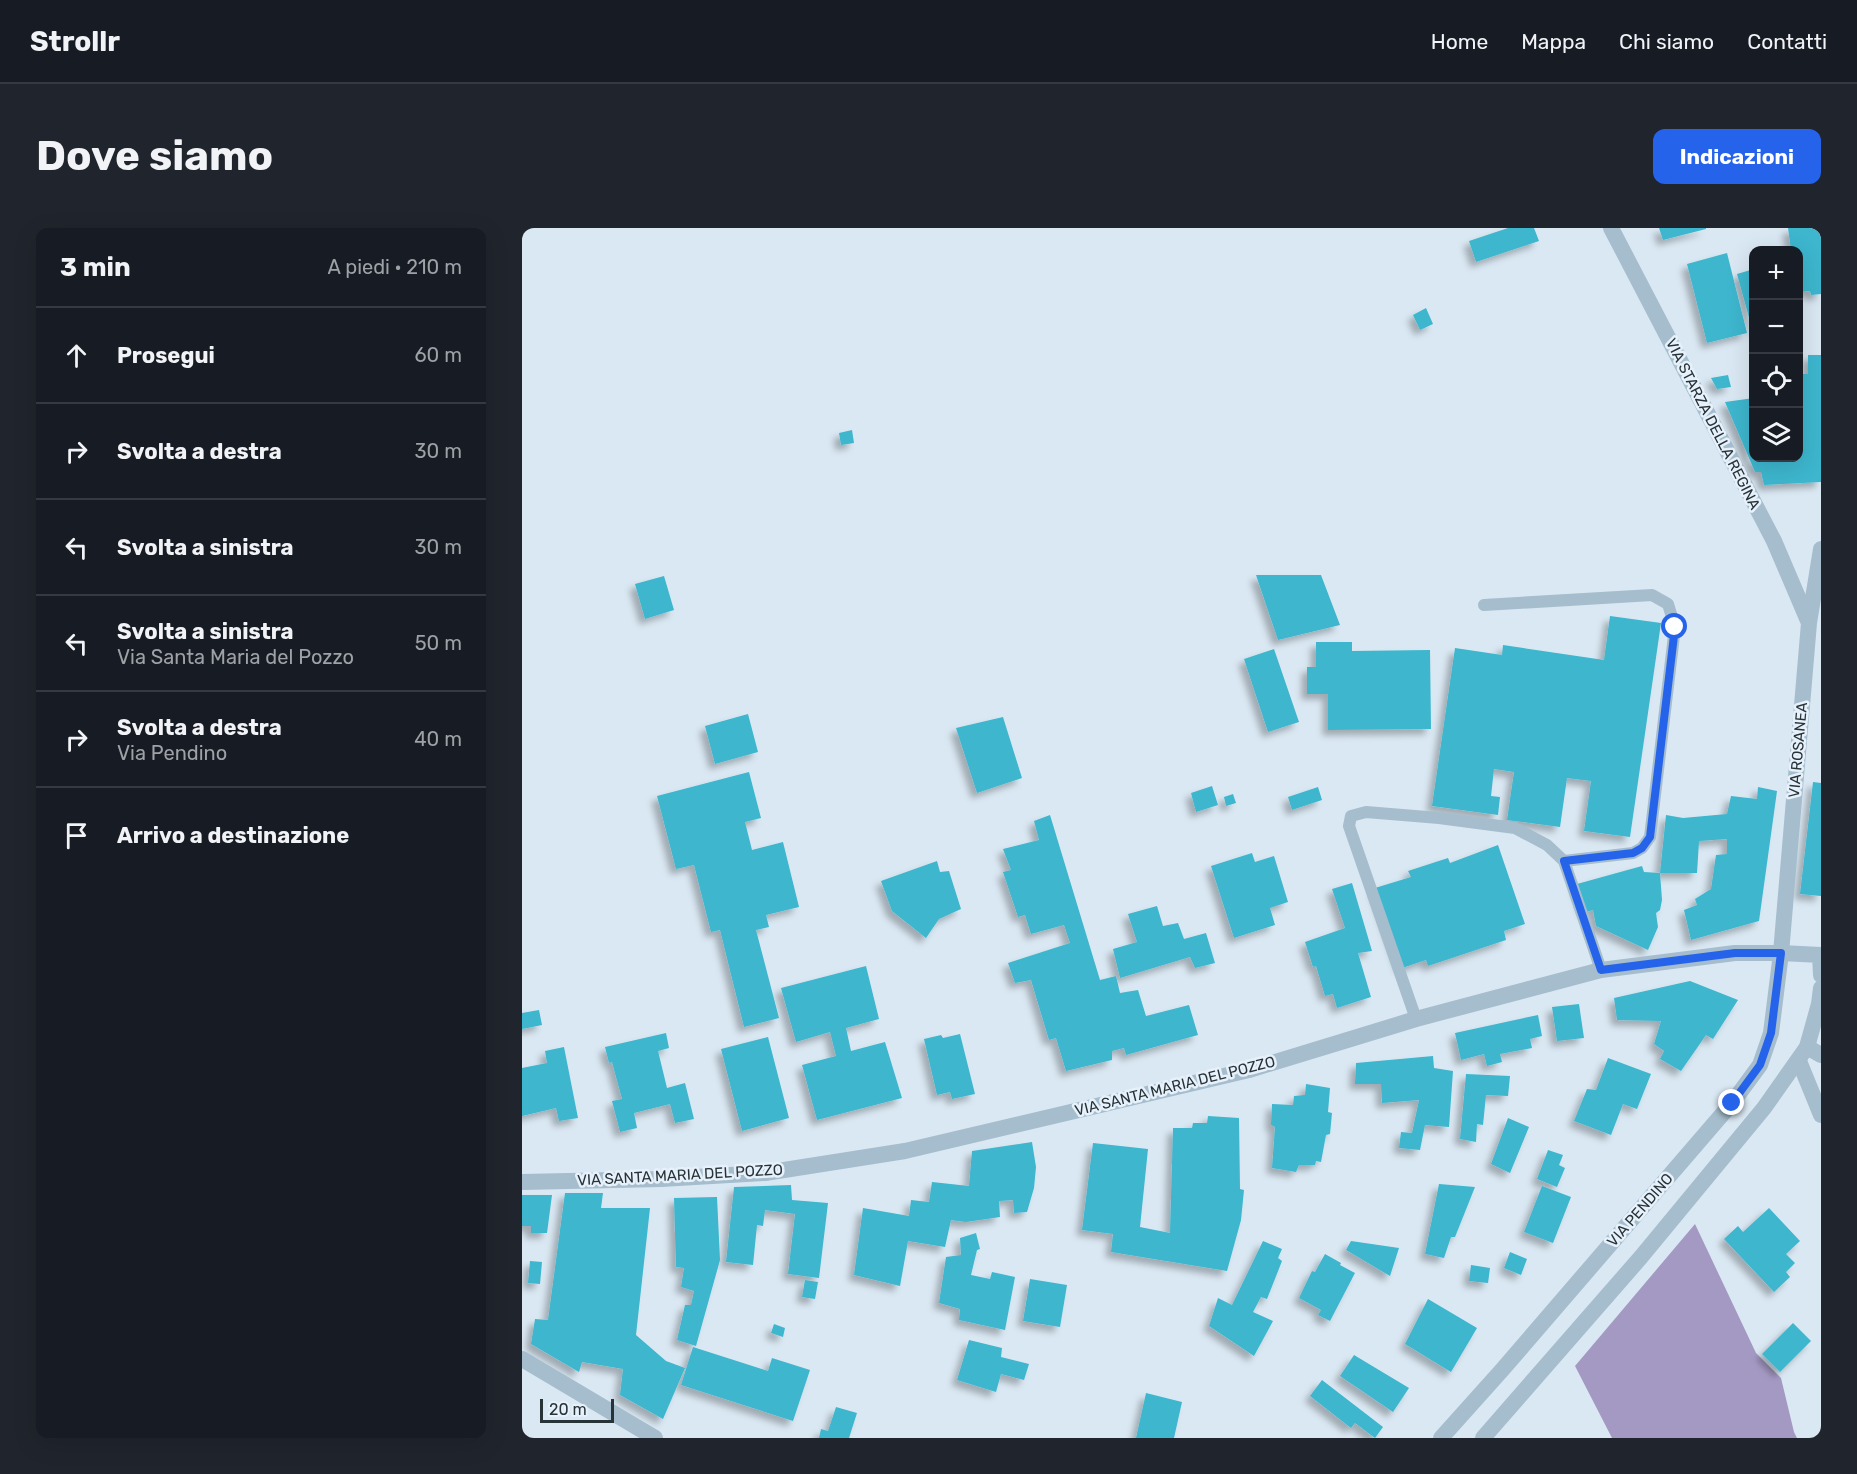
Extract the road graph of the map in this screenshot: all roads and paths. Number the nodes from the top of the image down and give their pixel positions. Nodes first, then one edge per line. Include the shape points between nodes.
1 (1611, 228) edge
2 (1821, 549) edge
3 (1484, 605) dead end
4 (1809, 623) junction
5 (1564, 861) junction
6 (1781, 953) junction
7 (1821, 955) edge
8 (1601, 970) junction
9 (1821, 975) edge
10 (1821, 988) edge
11 (1416, 1019) junction
12 (1809, 1055) edge
13 (1821, 1114) edge
14 (522, 1182) edge
15 (522, 1359) edge
16 (655, 1438) edge
17 (1441, 1438) edge
18 (1483, 1438) edge

1 - 4 street, VIA STARZA DELLA REGINA via 1774,541
2 - 4 street, VIA ROSANEA
3 - 5 lane via 1652,595 1668,604 1675,627 1650,837 1633,853
4 - 6 street, VIA ROSANEA
5 - 8 lane
5 - 11 lane via 1547,845 1515,828 1366,812 1351,816 1349,826
6 - 7 street, VIA SANTA MARIA DEL POZZO
6 - 8 street, VIA SANTA MARIA DEL POZZO via 1735,953
6 - 17 street, VIA PENDINO via 1771,1033 1760,1065 1725,1112
7 - 9 street
8 - 11 street, VIA SANTA MARIA DEL POZZO
10 - 12 street, VIA PENDINO
11 - 14 street, VIA SANTA MARIA DEL POZZO via 1249,1070 905,1151 765,1173
12 - 13 street
12 - 18 street, VIA PENDINO
15 - 16 street

